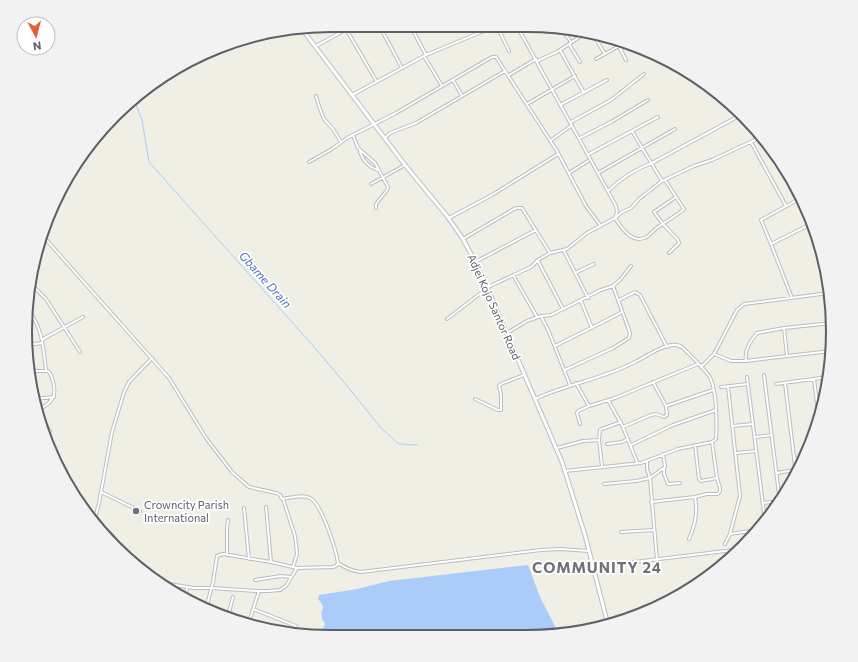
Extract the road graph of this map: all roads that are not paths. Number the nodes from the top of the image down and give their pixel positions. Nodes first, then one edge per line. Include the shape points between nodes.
1 (341, 32) edge
2 (348, 32) edge
3 (383, 32) edge
4 (414, 32) edge
5 (482, 32) edge
6 (500, 32) edge
7 (520, 32) edge
8 (306, 34) edge
9 (565, 35) edge
10 (579, 37) edge
11 (597, 40) edge
12 (570, 43) junction
13 (316, 46) junction
14 (619, 46) joint
15 (624, 48) edge
16 (560, 50) junction
17 (621, 50) junction
18 (508, 51) dead end
19 (605, 54) junction
20 (425, 55) junction
21 (596, 59) dead end
22 (536, 60) junction
23 (626, 60) dead end
24 (580, 62) dead end
25 (402, 68) junction
26 (505, 70) junction
27 (644, 74) dead end
28 (509, 75) junction
29 (575, 76) junction
30 (453, 80) junction
31 (607, 80) dead end
32 (377, 82) junction
33 (442, 86) junction
34 (552, 89) junction
35 (584, 93) junction
36 (352, 95) junction
37 (316, 96) dead end
38 (462, 96) junction
39 (648, 100) dead end
40 (527, 104) junction
41 (560, 105) junction
42 (658, 117) dead end
43 (736, 118) edge
44 (571, 122) junction
45 (374, 124) junction
46 (572, 125) junction
47 (675, 129) dead end
48 (632, 132) junction
49 (353, 135) junction
50 (385, 138) junction
51 (580, 138) junction
52 (756, 139) edge
53 (550, 141) junction
54 (341, 142) junction
55 (751, 142) junction
56 (642, 147) junction
57 (359, 151) junction
58 (558, 154) junction
59 (589, 154) junction
60 (588, 161) dead end
61 (309, 162) dead end
62 (652, 164) junction
63 (405, 165) junction
64 (378, 171) junction
65 (568, 173) junction
66 (598, 173) junction
67 (383, 176) junction
68 (663, 181) junction
69 (371, 184) dead end
70 (608, 191) junction
71 (676, 198) junction
72 (796, 201) edge
73 (786, 206) junction
74 (376, 208) dead end
75 (615, 218) junction
76 (449, 219) junction
77 (663, 224) junction
78 (600, 225) junction
79 (806, 226) edge
80 (536, 230) junction
81 (463, 239) junction
82 (46, 240) edge
83 (771, 244) junction
84 (564, 250) junction
85 (550, 253) junction
86 (669, 253) dead end
87 (538, 260) junction
88 (475, 263) junction
89 (594, 264) dead end
90 (631, 266) dead end
91 (575, 273) junction
92 (513, 274) junction
93 (613, 286) junction
94 (487, 288) junction
95 (36, 289) edge
96 (823, 295) edge
97 (588, 298) junction
98 (792, 298) junction
99 (618, 300) junction
100 (581, 301) junction
101 (563, 309) junction
102 (622, 312) junction
103 (541, 316) junction
104 (33, 317) edge
105 (83, 317) dead end
106 (537, 317) junction
107 (447, 319) dead end
108 (826, 324) edge
109 (65, 328) junction
110 (592, 328) junction
111 (784, 328) junction
112 (507, 334) junction
113 (43, 339) junction
114 (42, 343) junction
115 (33, 344) edge
116 (555, 346) junction
117 (667, 347) junction
118 (825, 351) edge
119 (80, 352) dead end
120 (714, 354) junction
121 (787, 356) junction
122 (152, 358) junction
123 (746, 361) junction
124 (698, 364) junction
125 (701, 367) junction
126 (46, 370) junction
127 (565, 370) junction
128 (35, 371) edge
129 (524, 375) junction
130 (764, 375) dead end
131 (747, 377) dead end
132 (822, 378) edge
133 (814, 379) junction
134 (653, 382) junction
135 (576, 383) junction
136 (785, 383) junction
137 (748, 384) junction
138 (776, 384) dead end
139 (570, 385) junction
140 (721, 387) dead end
141 (728, 387) junction
142 (713, 390) junction
143 (54, 397) junction
144 (40, 398) edge
145 (535, 398) junction
146 (475, 399) dead end
147 (608, 400) junction
148 (817, 403) edge
149 (589, 406) junction
150 (666, 406) junction
151 (42, 407) edge
152 (716, 410) junction
153 (621, 422) junction
154 (580, 424) dead end
155 (753, 424) junction
156 (732, 426) junction
157 (623, 427) junction
158 (772, 435) junction
159 (755, 437) junction
160 (628, 439) junction
161 (599, 440) junction
162 (712, 442) junction
163 (607, 444) dead end
164 (695, 444) junction
165 (631, 445) junction
166 (556, 448) junction
167 (756, 451) junction
168 (736, 453) junction
169 (663, 454) junction
170 (794, 459) joint
171 (647, 461) junction
172 (638, 463) junction
173 (794, 464) edge
174 (602, 467) junction
175 (665, 467) junction
176 (564, 471) junction
177 (791, 471) edge
178 (777, 473) junction
179 (650, 478) junction
180 (717, 478) junction
181 (680, 483) dead end
182 (604, 484) dead end
183 (101, 492) junction
184 (779, 492) edge
185 (695, 497) junction
186 (282, 499) junction
187 (651, 502) junction
188 (772, 502) edge
189 (763, 503) junction
190 (266, 507) dead end
191 (244, 508) dead end
192 (140, 511) dead end
193 (764, 513) edge
194 (96, 515) edge
195 (228, 520) dead end
196 (654, 530) junction
197 (749, 531) edge
198 (622, 532) dead end
199 (730, 534) junction
200 (689, 539) dead end
201 (725, 544) dead end
202 (590, 551) junction
203 (729, 551) edge
204 (227, 555) junction
205 (249, 558) junction
206 (657, 560) junction
207 (271, 562) junction
208 (338, 563) junction
209 (593, 566) junction
210 (293, 567) junction
211 (297, 568) junction
212 (291, 577) junction
213 (255, 580) dead end
214 (173, 585) edge
215 (187, 588) junction
216 (212, 588) junction
217 (259, 591) junction
218 (186, 593) edge
219 (233, 597) dead end
220 (208, 603) edge
221 (254, 609) junction
222 (229, 612) edge
223 (250, 619) edge
224 (607, 619) edge
225 (296, 626) dead end

1 - 13 street
2 - 32 street
3 - 25 street
4 - 20 street
5 - 20 street
6 - 18 street
7 - 22 street
8 - 13 street, Adjei Kojo Santor Road
9 - 12 street
10 - 12 street
11 - 19 street
12 - 16 street
12 - 24 street
13 - 36 street, Adjei Kojo Santor Road
14 - 17 street
14 - 19 street
15 - 17 street
16 - 22 street
16 - 29 street
17 - 23 street
19 - 21 street
20 - 25 street
20 - 33 street
22 - 28 street
22 - 34 street
25 - 32 street
26 - 28 street
26 - 30 street via 498,58 492,57
26 - 38 street
27 - 44 street via 611,100
28 - 40 street
29 - 34 street
29 - 35 street
30 - 33 street
30 - 38 street
31 - 35 street
32 - 36 street
33 - 45 street
34 - 40 street
34 - 41 street
35 - 41 street
36 - 45 street, Adjei Kojo Santor Road
37 - 54 street via 324,120
38 - 50 street
39 - 51 street
40 - 53 street
41 - 44 street
42 - 48 street
43 - 62 street
44 - 46 street
45 - 49 street
45 - 50 street, Adjei Kojo Santor Road
46 - 51 street
46 - 53 street
47 - 56 street
48 - 56 street
48 - 59 street
49 - 54 street
49 - 57 street
50 - 63 street, Adjei Kojo Santor Road
51 - 59 street
52 - 55 street
53 - 58 street
54 - 61 street
55 - 68 street
55 - 73 street
56 - 62 street
56 - 66 street
57 - 64 street via 369,166
57 - 64 street via 372,160
58 - 65 street
58 - 76 street
59 - 66 street
60 - 65 street
62 - 68 street
62 - 70 street via 617,182
63 - 67 street
63 - 76 street, Adjei Kojo Santor Road
64 - 67 street
65 - 78 street
66 - 70 street
67 - 69 street
67 - 74 street via 388,188 376,204
68 - 71 street
68 - 75 street
70 - 75 street via 616,206
71 - 77 street via 684,209
71 - 77 street via 654,212
72 - 73 street
73 - 83 street via 761,220
75 - 77 street via 632,238 640,239
75 - 78 street
76 - 81 street, Adjei Kojo Santor Road
77 - 86 street via 679,243
78 - 84 street
79 - 83 street
80 - 81 street via 522,208 517,208
80 - 85 street
80 - 88 street
81 - 88 street, Adjei Kojo Santor Road
82 - 122 street
83 - 98 street
84 - 85 street
84 - 91 street
85 - 87 street
87 - 92 street
87 - 101 street
88 - 94 street, Adjei Kojo Santor Road
89 - 91 street
90 - 93 street
91 - 97 street
92 - 94 street
92 - 106 street
93 - 97 street
93 - 99 street
94 - 107 street
94 - 112 street, Adjei Kojo Santor Road
95 - 109 street via 46,299
96 - 98 street
97 - 100 street
98 - 120 street via 744,304 737,310
99 - 102 street
99 - 117 street via 635,292 640,294
100 - 101 street
100 - 110 street
101 - 103 street via 551,315
102 - 110 street
102 - 127 street via 630,333 629,338
103 - 106 street
103 - 116 street
104 - 113 street
105 - 109 street
106 - 112 street
108 - 111 street
109 - 113 street
109 - 119 street
110 - 116 street
111 - 121 street
111 - 123 street via 757,332 746,353
112 - 129 street, Adjei Kojo Santor Road
113 - 114 street
114 - 115 street
114 - 126 street
116 - 127 street
117 - 124 street via 681,346
117 - 135 street via 625,368
118 - 121 street
120 - 123 street via 730,361
120 - 125 street
121 - 123 street
122 - 183 street via 129,382 124,392 112,432
122 - 186 street via 173,384 206,438 232,472 249,487 276,493
124 - 125 street
124 - 134 street
125 - 142 street via 709,377
126 - 128 street
126 - 143 street via 50,372
127 - 139 street
129 - 145 street, Adjei Kojo Santor Road
129 - 146 street via 500,384 501,410
130 - 158 street
131 - 137 street
132 - 133 street
133 - 136 street
133 - 148 street
134 - 147 street
134 - 150 street
135 - 139 street
135 - 149 street
136 - 138 street
136 - 170 street
137 - 141 street
137 - 155 street
139 - 145 street
140 - 141 street
141 - 156 street
142 - 150 street
142 - 152 street
143 - 144 street
143 - 151 street
145 - 166 street, Adjei Kojo Santor Road
147 - 149 street
147 - 153 street
149 - 154 street via 578,411
150 - 157 street via 667,415 664,417 656,414
152 - 162 street via 716,439
152 - 165 street via 673,425
153 - 157 street
153 - 161 street via 600,430
155 - 156 street
155 - 159 street
156 - 168 street
157 - 160 street
158 - 159 street
158 - 178 street
159 - 167 street
160 - 163 street
160 - 165 street
161 - 166 street
161 - 174 street
162 - 164 street
162 - 180 street
164 - 169 street
164 - 180 street via 699,479 701,481
165 - 172 street
166 - 176 street, Adjei Kojo Santor Road
167 - 168 street
167 - 189 street
168 - 199 street via 740,496
169 - 171 street
169 - 175 street
170 - 173 street
171 - 172 street
171 - 179 street
172 - 174 street
174 - 176 street
175 - 179 street
175 - 181 street via 668,484
176 - 202 street, Adjei Kojo Santor Road
177 - 178 street
178 - 184 street
179 - 182 street
179 - 187 street
180 - 185 street via 720,488 718,494
183 - 192 street
183 - 194 street
185 - 187 street
185 - 200 street via 695,525
186 - 208 street via 307,497 315,502
186 - 210 street via 295,536 297,554
187 - 196 street
188 - 189 street
189 - 193 street
190 - 207 street
191 - 205 street
195 - 204 street
196 - 198 street
196 - 206 street
197 - 199 street
199 - 201 street
202 - 208 street via 542,550 361,572
202 - 209 street, Adjei Kojo Santor Road
203 - 206 street
204 - 205 street
204 - 216 street via 217,556
205 - 207 street
206 - 209 street
207 - 210 street
208 - 211 street via 333,567
209 - 224 street, Adjei Kojo Santor Road
210 - 211 street
211 - 212 street
212 - 213 street
212 - 217 street via 280,590
214 - 215 street
215 - 216 street
215 - 218 street
216 - 217 street
216 - 220 street
217 - 221 street
219 - 222 street
221 - 223 street
221 - 225 street

